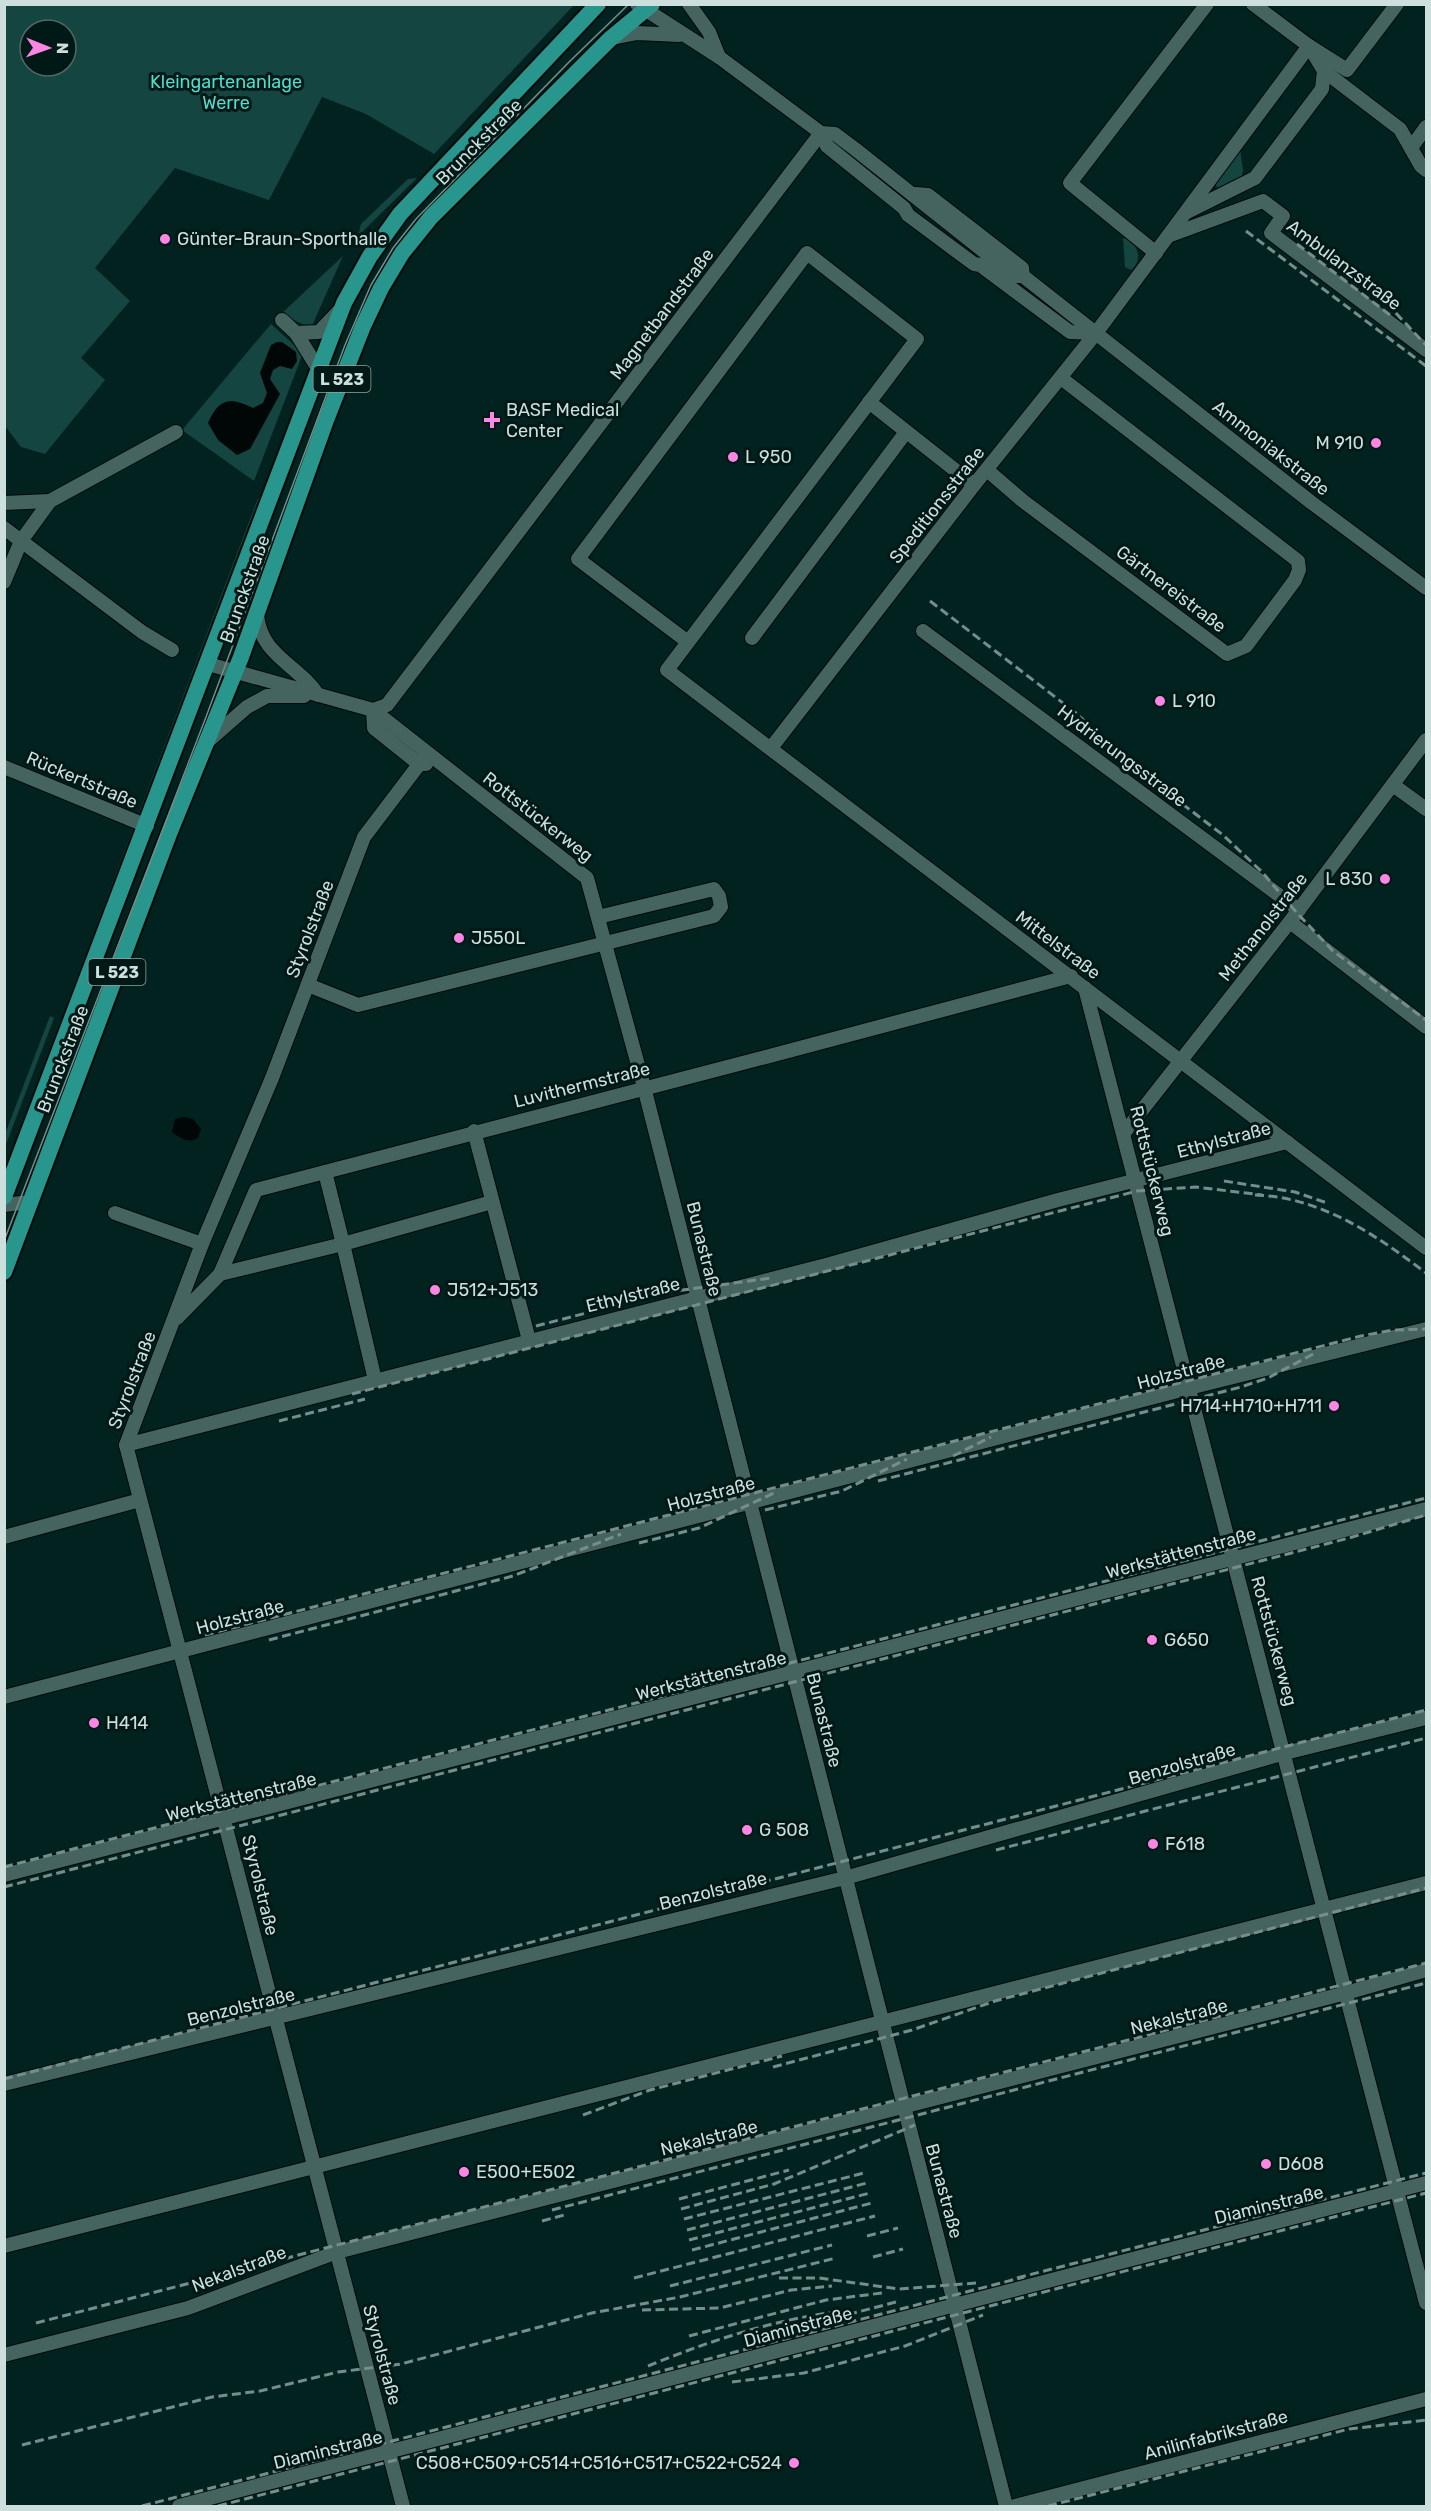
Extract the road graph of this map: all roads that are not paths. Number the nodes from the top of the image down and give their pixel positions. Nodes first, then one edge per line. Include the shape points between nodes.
1 (598, 4) edge
2 (689, 4) edge
3 (1207, 4) edge
4 (1253, 4) edge
5 (1397, 4) edge
6 (645, 6) edge
7 (683, 35) junction
8 (610, 39) junction
9 (1309, 46) junction
10 (719, 57) junction
11 (1324, 72) junction
12 (1426, 127) edge
13 (821, 133) junction
14 (1411, 148) junction
15 (1426, 170) edge
16 (915, 194) junction
17 (904, 208) junction
18 (1186, 213) junction
19 (1168, 236) junction
20 (1156, 253) junction
21 (1019, 276) junction
22 (1018, 294) junction
23 (344, 303) junction
24 (282, 320) dead end
25 (296, 333) junction
26 (1096, 333) junction
27 (1426, 350) edge
28 (319, 370) junction
29 (1061, 378) junction
30 (869, 402) junction
31 (176, 432) dead end
32 (906, 432) junction
33 (987, 470) junction
34 (974, 485) junction
35 (51, 501) junction
36 (4, 503) edge
37 (4, 528) edge
38 (21, 541) junction
39 (4, 582) edge
40 (1426, 588) edge
41 (257, 613) junction
42 (923, 631) dead end
43 (752, 638) dead end
44 (688, 642) junction
45 (172, 650) dead end
46 (208, 664) junction
47 (235, 672) junction
48 (318, 695) junction
49 (373, 710) junction
50 (1426, 740) edge
51 (205, 743) junction
52 (771, 748) junction
53 (423, 759) junction
54 (4, 767) edge
55 (1393, 785) junction
56 (1426, 809) edge
57 (147, 826) junction
58 (1299, 910) junction
59 (598, 918) junction
60 (1290, 922) junction
61 (604, 943) junction
62 (1071, 976) junction
63 (308, 985) junction
64 (1085, 988) junction
65 (1426, 1027) edge
66 (1180, 1062) junction
67 (644, 1088) junction
68 (474, 1131) junction
69 (1124, 1133) junction
70 (1287, 1142) junction
71 (325, 1172) junction
72 (1135, 1182) junction
73 (4, 1197) edge
74 (30, 1202) junction
75 (492, 1202) junction
76 (4, 1205) edge
77 (115, 1213) dead end
78 (202, 1244) junction
79 (343, 1244) junction
80 (1426, 1248) edge
81 (4, 1272) edge
82 (220, 1274) junction
83 (698, 1298) junction
84 (174, 1322) junction
85 (1426, 1329) edge
86 (529, 1340) junction
87 (375, 1380) junction
88 (1189, 1388) junction
89 (126, 1445) junction
90 (140, 1500) junction
91 (750, 1502) junction
92 (1426, 1509) edge
93 (4, 1537) edge
94 (1233, 1558) junction
95 (179, 1652) junction
96 (793, 1673) junction
97 (4, 1697) edge
98 (1426, 1718) edge
99 (1285, 1753) junction
100 (225, 1820) junction
101 (4, 1875) edge
102 (845, 1878) junction
103 (1426, 1883) edge
104 (1324, 1910) junction
105 (1426, 1970) edge
106 (1346, 1993) junction
107 (275, 2018) junction
108 (882, 2022) junction
109 (4, 2084) edge
110 (904, 2107) junction
111 (315, 2167) junction
112 (1426, 2183) edge
113 (1397, 2190) junction
114 (4, 2246) edge
115 (337, 2252) junction
116 (1426, 2303) edge
117 (956, 2304) junction
118 (4, 2355) edge
119 (1426, 2399) edge
120 (389, 2453) junction
121 (204, 2503) edge
122 (179, 2506) edge
123 (403, 2506) edge
124 (1006, 2506) edge
125 (1015, 2506) edge

1 - 23 main road, Brunckstraße / L 523 via 400,214 370,256
2 - 10 street via 709,32
3 - 20 street via 1070,183
4 - 9 street
5 - 9 street via 1347,70
6 - 7 street, Ammoniakstraße
6 - 8 main road, Brunckstraße / L 523
7 - 8 street via 637,33
7 - 10 street, Ammoniakstraße
8 - 41 main road, Brunckstraße / L 523 via 431,217 402,253 363,326
9 - 11 street
9 - 18 street, Speditionsstraße
10 - 13 street, Ammoniakstraße
11 - 14 street via 1400,129
11 - 18 street via 1322,89 1255,178
12 - 14 street
13 - 16 street, Ammoniakstraße via 834,134
13 - 17 street, Ammoniakstraße via 827,146
13 - 49 street, Magnetbandstraße via 387,705
14 - 15 street
16 - 17 street
16 - 21 street, Ammoniakstraße via 928,195 962,220 1022,268
17 - 22 street, Ammoniakstraße via 908,215
18 - 19 street, Speditionsstraße
19 - 20 street, Speditionsstraße
19 - 27 street, Ambulanzstraße via 1263,201 1283,216 1271,233
20 - 26 street, Speditionsstraße
21 - 22 street
21 - 26 street, Ammoniakstraße
22 - 26 street, Ammoniakstraße via 1070,332
23 - 25 street via 319,332
23 - 28 main road, Brunckstraße / L 523
24 - 25 street
25 - 28 street
26 - 29 street, Speditionsstraße
26 - 40 street, Ammoniakstraße
28 - 46 main road, Brunckstraße / L 523
29 - 33 street, Speditionsstraße
29 - 33 street, Gärtnereistraße via 1298,561 1295,580 1246,646 1227,654
30 - 32 street
30 - 44 street
30 - 44 street via 917,339 807,253 578,559
31 - 35 street
32 - 34 street
32 - 43 street
33 - 34 street, Speditionsstraße
34 - 52 street, Speditionsstraße
35 - 36 street
35 - 38 street
37 - 38 street
38 - 39 street
38 - 45 street
41 - 47 main road, Brunckstraße / L 523
41 - 48 street via 259,630 275,654 306,679
42 - 58 street, Hydrierungsstraße
44 - 52 street, Mittelstraße via 667,670
46 - 47 street, Rottstückerweg
46 - 57 main road, Brunckstraße / L 523
47 - 48 street, Rottstückerweg
47 - 51 main road, Brunckstraße / L 523
48 - 49 street, Rottstückerweg
48 - 51 street via 267,696 247,707
49 - 53 street, Rottstückerweg
50 - 55 street, Methanolstraße
51 - 74 main road, Brunckstraße / L 523
52 - 62 street, Mittelstraße
53 - 59 street, Rottstückerweg via 443,766 587,878
53 - 63 street, Styrolstraße via 364,837
54 - 57 street, Rückertstraße
55 - 56 street
55 - 58 street, Methanolstraße
57 - 73 main road, Brunckstraße / L 523
58 - 60 street, Methanolstraße
59 - 61 street, Rottstückerweg
59 - 61 street via 703,891 714,889 719,896 721,907 714,916
60 - 65 street
60 - 66 street, Methanolstraße
61 - 63 street via 358,1005
61 - 67 street, Bunastraße
62 - 64 street, Mittelstraße
62 - 67 street, Luvithermstraße
63 - 78 street, Styrolstraße
64 - 66 street, Mittelstraße
64 - 69 street, Rottstückerweg
66 - 69 street, Methanolstraße
66 - 70 street, Mittelstraße
67 - 68 street, Luvithermstraße
67 - 83 street, Bunastraße
68 - 71 street, Luvithermstraße
68 - 75 street
69 - 72 street, Rottstückerweg
70 - 72 street, Ethylstraße
70 - 80 street, Mittelstraße
71 - 79 street
71 - 82 street, Luvithermstraße via 256,1190
72 - 83 street, Ethylstraße
72 - 88 street, Rottstückerweg
74 - 76 street
74 - 81 main road, Brunckstraße / L 523
75 - 79 street
75 - 86 street
77 - 78 street
78 - 84 street, Styrolstraße
79 - 82 street
79 - 87 street
82 - 84 street, Luvithermstraße
83 - 86 street, Ethylstraße
83 - 91 street, Bunastraße
84 - 89 street, Styrolstraße
85 - 88 street, Holzstraße
86 - 87 street, Ethylstraße
87 - 89 street, Ethylstraße
88 - 91 street, Holzstraße
88 - 94 street, Rottstückerweg
89 - 90 street, Styrolstraße
90 - 93 street
90 - 95 street, Styrolstraße
91 - 95 street, Holzstraße
91 - 96 street, Bunastraße
92 - 94 street, Werkstättenstraße
94 - 96 street, Werkstättenstraße
94 - 99 street, Rottstückerweg
95 - 97 street, Holzstraße
95 - 100 street, Styrolstraße
96 - 100 street, Werkstättenstraße
96 - 102 street, Bunastraße
98 - 99 street, Benzolstraße
99 - 102 street, Benzolstraße
99 - 104 street, Rottstückerweg
100 - 101 street, Werkstättenstraße
100 - 107 street, Styrolstraße
102 - 107 street, Benzolstraße
102 - 108 street, Bunastraße
103 - 104 street
104 - 106 street, Rottstückerweg
104 - 108 street
105 - 106 street, Nekalstraße
106 - 110 street, Nekalstraße
106 - 113 street, Rottstückerweg
107 - 109 street, Benzolstraße
107 - 111 street, Styrolstraße
108 - 110 street, Bunastraße
108 - 111 street
110 - 115 street, Nekalstraße
110 - 117 street, Bunastraße
111 - 114 street
111 - 115 street, Styrolstraße
112 - 113 street, Diaminstraße
113 - 116 street, Rottstückerweg
113 - 117 street, Diaminstraße
115 - 118 street, Nekalstraße via 188,2308
115 - 120 street, Styrolstraße
117 - 120 street, Diaminstraße
117 - 124 street, Bunastraße
119 - 125 street, Anilinfabrikstraße
120 - 121 street, Diaminstraße
120 - 123 street, Styrolstraße
121 - 122 street, Diaminstraße

